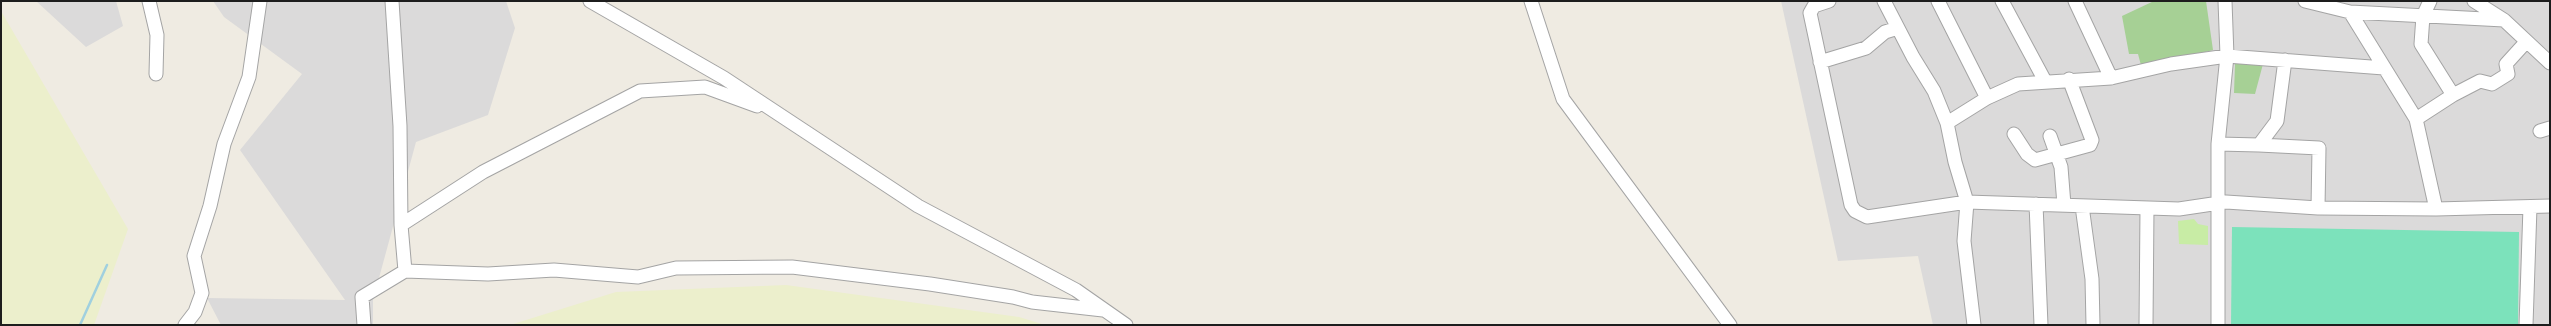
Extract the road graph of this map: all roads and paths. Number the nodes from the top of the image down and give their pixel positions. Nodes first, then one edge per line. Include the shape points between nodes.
1 (149, 1) edge
2 (260, 1) edge
3 (392, 1) edge
4 (590, 1) edge
5 (1531, 1) edge
6 (1829, 1) edge
7 (1884, 1) edge
8 (1938, 1) edge
9 (2002, 1) edge
10 (2075, 1) edge
11 (2225, 1) edge
12 (2305, 1) edge
13 (2430, 1) edge
14 (2474, 1) edge
15 (2331, 5) edge
16 (2350, 12) junction
17 (2423, 16) junction
18 (2504, 20) junction
19 (1898, 28) junction
20 (2526, 42) junction
21 (2227, 56) junction
22 (2285, 60) junction
23 (1820, 62) junction
24 (2550, 63) edge
25 (2384, 68) junction
26 (156, 74) dead end
27 (2111, 78) junction
28 (2069, 79) junction
29 (2045, 81) junction
30 (2453, 95) junction
31 (1987, 98) junction
32 (778, 114) junction
33 (2416, 119) junction
34 (1947, 123) junction
35 (2014, 134) dead end
36 (2050, 136) dead end
37 (2218, 144) junction
38 (2259, 145) junction
39 (2058, 154) junction
40 (1968, 202) junction
41 (2217, 203) junction
42 (2036, 204) junction
43 (2064, 205) junction
44 (2082, 206) junction
45 (2530, 206) junction
46 (2550, 206) edge
47 (2147, 208) junction
48 (2318, 208) junction
49 (2436, 209) junction
50 (401, 225) junction
51 (405, 271) junction
52 (1103, 310) junction
53 (185, 325) edge
54 (364, 325) edge
55 (1126, 325) edge
56 (1730, 325) edge
57 (1974, 325) edge
58 (2041, 325) edge
59 (2093, 325) edge
60 (2146, 325) edge
61 (2218, 325) edge
62 (2526, 325) edge

1 - 26 street via 157,35
2 - 53 street via 249,77 224,144 210,206 194,256 202,293 195,312
3 - 50 street via 400,126
4 - 32 street via 724,78
5 - 56 street via 1563,99
6 - 23 street via 1814,6 1810,13
7 - 19 street
8 - 31 street
9 - 29 street
10 - 27 street
11 - 21 street
12 - 15 street
13 - 17 street
14 - 18 street
15 - 16 street
16 - 17 street
16 - 25 street
17 - 18 street
17 - 30 street via 2421,44
18 - 20 street
19 - 23 street via 1885,32 1866,48
19 - 34 street via 1934,91
20 - 24 street
20 - 30 street via 2506,64 2508,74 2492,84 2480,81
21 - 22 street
21 - 27 street via 2171,64
21 - 37 street
22 - 25 street
22 - 38 street via 2277,120
23 - 40 street via 1855,211 1867,218 1874,218
25 - 33 street
27 - 28 street
28 - 29 street
28 - 39 street via 2092,140 2088,146
29 - 31 street via 2018,84
30 - 33 street
31 - 34 street
32 - 50 street via 705,87 640,91 483,172
32 - 52 street via 918,206 1076,290
33 - 49 street
34 - 40 street via 1955,162
35 - 39 street via 2033,159
36 - 39 street
37 - 38 street
37 - 41 street
38 - 48 street via 2319,148
39 - 43 street
40 - 42 street
40 - 57 street via 1964,240
41 - 47 street via 2188,209
41 - 48 street
41 - 61 street
42 - 43 street
42 - 58 street
43 - 44 street
44 - 47 street
44 - 59 street via 2092,279
45 - 46 street
45 - 49 street
45 - 62 street
47 - 60 street
48 - 49 street
50 - 51 street
51 - 52 street via 488,274 554,270 638,277 676,268 792,267 930,284 1014,296 1032,302
51 - 54 street via 362,297
52 - 55 street

